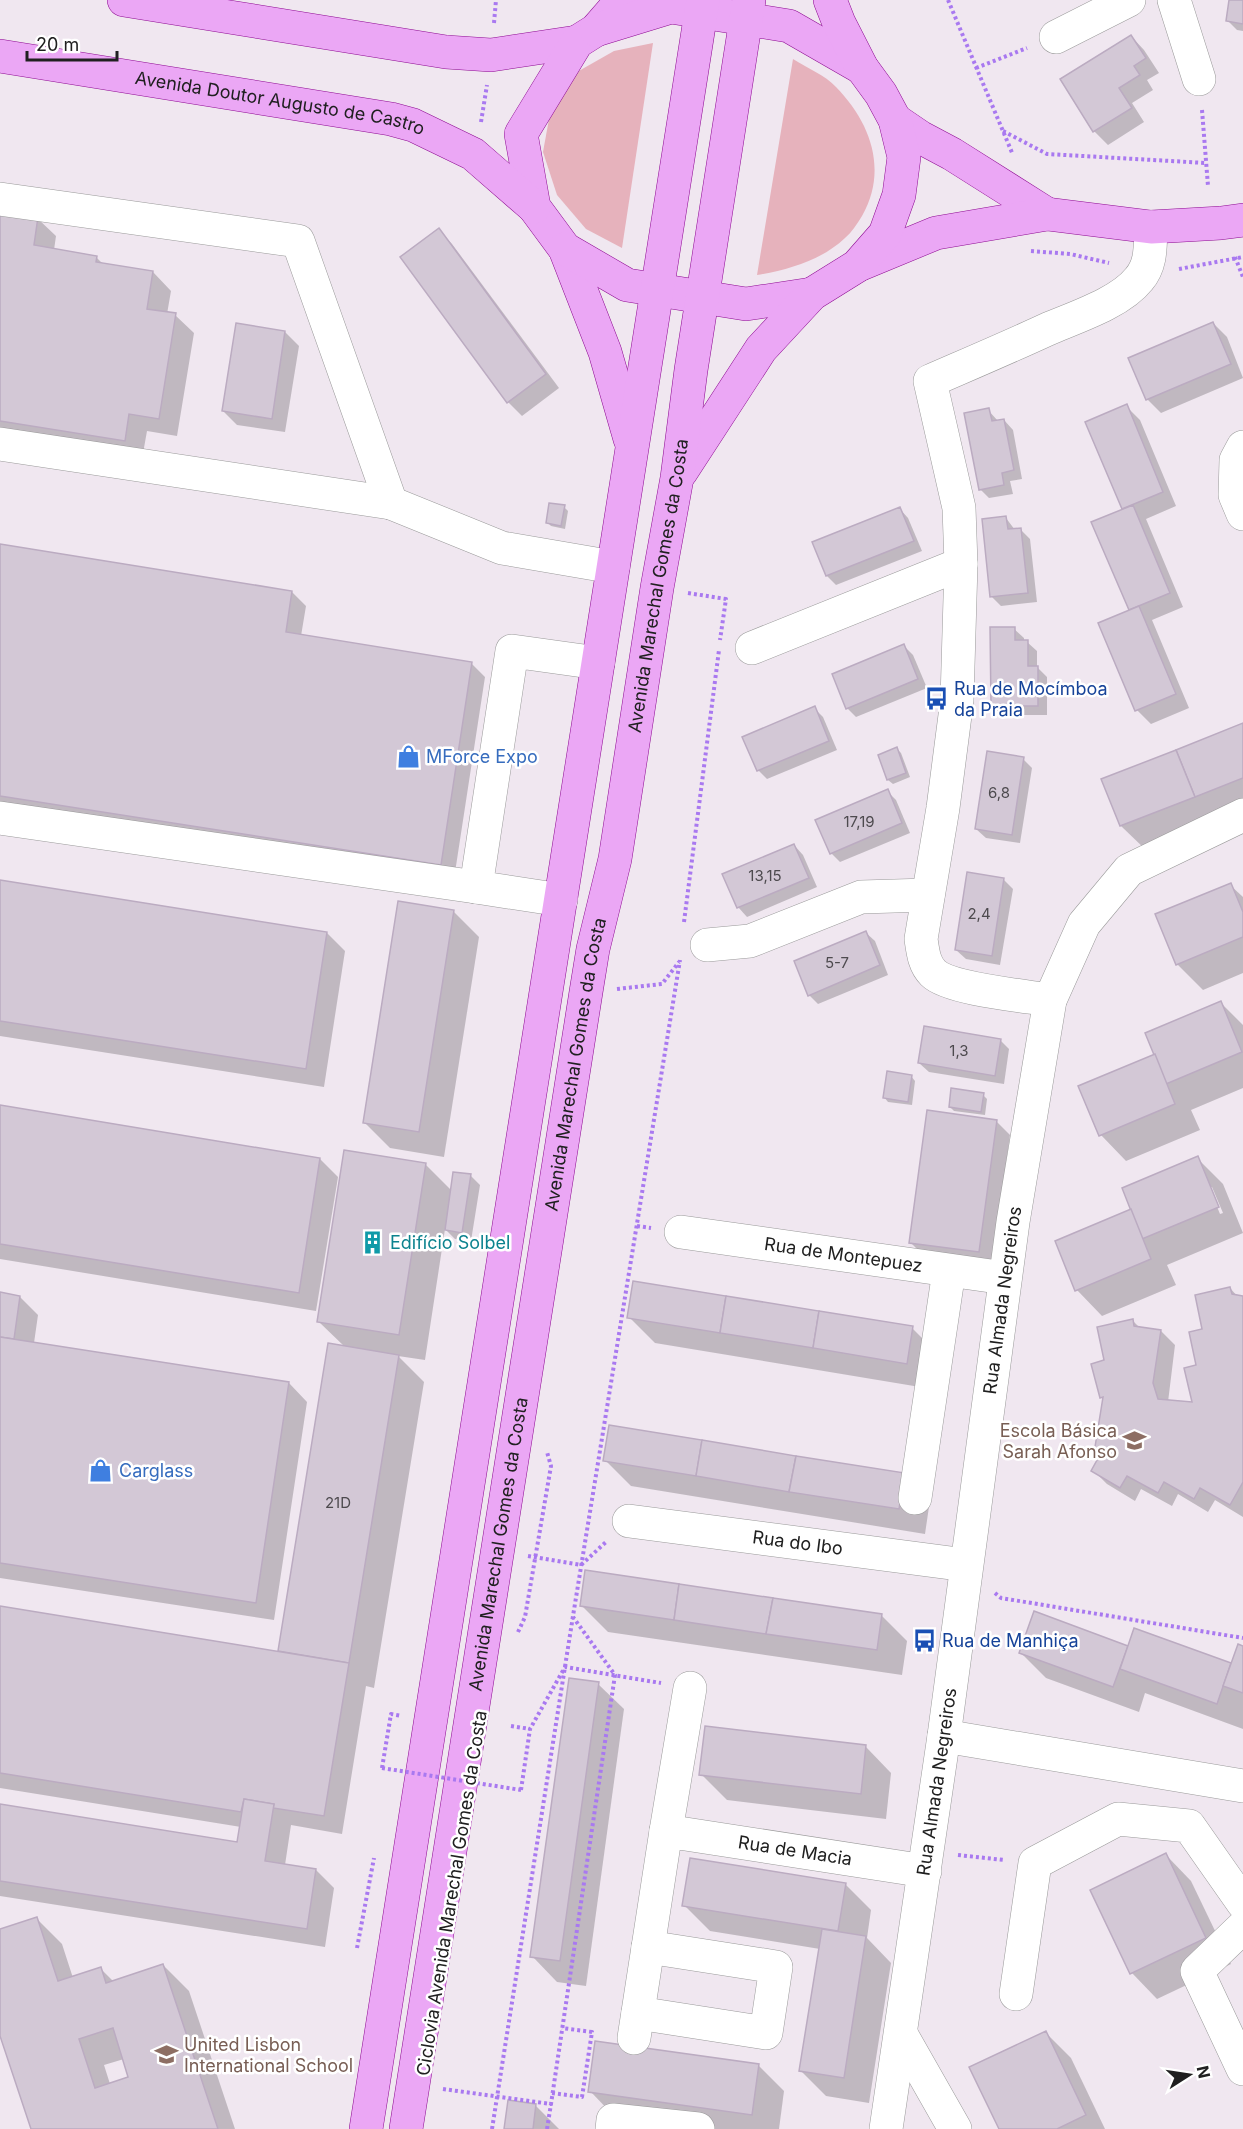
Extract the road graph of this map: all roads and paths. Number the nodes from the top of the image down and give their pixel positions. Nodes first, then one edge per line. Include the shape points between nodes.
1 (124, 0) edge
2 (216, 0) edge
3 (496, 0) edge
4 (622, 0) edge
5 (830, 0) edge
6 (948, 0) edge
7 (1129, 0) edge
8 (1174, 0) edge
9 (702, 6) edge
10 (748, 10) edge
11 (244, 19) junction
12 (493, 33) dead end
13 (586, 36) junction
14 (1056, 37) joint
15 (0, 56) edge
16 (862, 68) junction
17 (976, 68) junction
18 (488, 78) dead end
19 (1199, 79) joint
20 (895, 120) junction
21 (480, 125) dead end
22 (1003, 131) junction
23 (1206, 162) junction
24 (1017, 164) dead end
25 (1208, 186) dead end
26 (0, 199) edge
27 (534, 207) junction
28 (1047, 214) junction
29 (1243, 220) edge
30 (1151, 226) junction
31 (566, 249) junction
32 (1028, 251) dead end
33 (1243, 257) edge
34 (1235, 258) junction
35 (857, 266) junction
36 (1146, 270) junction
37 (1243, 277) edge
38 (657, 290) junction
39 (812, 294) junction
40 (703, 297) junction
41 (0, 444) edge
42 (632, 446) junction
43 (1243, 447) edge
44 (677, 478) junction
45 (391, 503) junction
46 (1243, 514) edge
47 (961, 564) junction
48 (613, 567) junction
49 (688, 583) dead end
50 (687, 592) junction
51 (685, 603) dead end
52 (752, 648) dead end
53 (598, 663) junction
54 (1243, 815) edge
55 (0, 818) edge
56 (476, 887) junction
57 (928, 895) junction
58 (561, 900) junction
59 (688, 945) junction
60 (609, 989) dead end
61 (1050, 1000) junction
62 (681, 1232) dead end
63 (949, 1271) junction
64 (1005, 1278) junction
65 (545, 1447) dead end
66 (915, 1498) dead end
67 (629, 1521) joint
68 (498, 1551) junction
69 (535, 1557) junction
70 (581, 1565) junction
71 (966, 1565) junction
72 (573, 1616) junction
73 (515, 1638) dead end
74 (1243, 1638) edge
75 (565, 1667) junction
76 (615, 1675) junction
77 (690, 1688) joint
78 (391, 1714) dead end
79 (511, 1726) dead end
80 (530, 1730) junction
81 (944, 1736) junction
82 (484, 1774) dead end
83 (483, 1786) dead end
84 (1243, 1786) edge
85 (666, 1831) junction
86 (926, 1861) junction
87 (1035, 1863) junction
88 (1243, 1904) edge
89 (1243, 1927) edge
90 (648, 1947) junction
91 (1016, 1994) dead end
92 (562, 2028) junction
93 (901, 2034) junction
94 (1243, 2069) edge
95 (435, 2088) dead end
96 (552, 2093) junction
97 (498, 2096) junction
98 (550, 2104) junction
99 (366, 2129) edge
100 (406, 2129) edge
101 (492, 2129) edge
102 (547, 2129) edge
103 (612, 2129) edge
104 (698, 2129) edge
105 (886, 2129) edge
106 (955, 2129) edge

1 - 11 main road
2 - 11 street
3 - 12 path
4 - 13 main road
5 - 16 main road
6 - 17 path
7 - 14 street
8 - 19 street
9 - 10 main road
9 - 13 main road via 672,7
9 - 38 main road
10 - 16 main road via 789,26
10 - 40 main road, Avenida Marechal Gomes da Costa
11 - 13 main road via 446,52 491,55
13 - 27 main road via 521,134
14 - 17 path
15 - 27 main road, Avenida Doutor Augusto de Castro via 413,125 473,154
16 - 20 main road
17 - 22 path
18 - 21 path
19 - 23 path
20 - 28 main road
20 - 35 main road via 904,158 899,195 885,234
22 - 23 path via 1047,154
22 - 24 path
23 - 25 path
26 - 45 street via 298,241
27 - 31 main road, Avenida Doutor Augusto de Castro
28 - 30 main road
28 - 35 main road via 936,233
29 - 30 main road
30 - 36 street
31 - 38 main road via 627,285
31 - 42 main road via 605,351
32 - 36 path
33 - 34 path
34 - 36 path via 1173,270
34 - 37 path
35 - 39 main road
36 - 47 street via 1128,289 1094,309 930,381 959,508
38 - 40 main road
38 - 42 main road
39 - 40 main road via 746,304
39 - 44 main road via 762,349
40 - 44 main road, Avenida Marechal Gomes da Costa
41 - 45 street
42 - 48 main road
43 - 46 street via 1236,460 1235,495
44 - 68 main road, Avenida Marechal Gomes da Costa via 615,860 593,949
45 - 48 street via 502,548
47 - 52 street
47 - 57 street via 957,700
48 - 53 main road
49 - 50 path
50 - 51 path
50 - 59 path via 726,598
53 - 56 street via 512,651
53 - 58 main road
54 - 61 street, Rua Almada Negreiros via 1129,870 1084,924
55 - 56 street
56 - 58 street
57 - 59 street via 861,897 750,941
57 - 61 street via 921,939 923,958 933,974 950,983
58 - 99 main road
59 - 60 path via 662,984
59 - 70 path
61 - 64 street, Rua Almada Negreiros
62 - 63 street, Rua de Montepuez
63 - 64 street, Rua de Montepuez
63 - 66 street
64 - 71 street, Rua Almada Negreiros
65 - 69 path via 551,1466
67 - 70 path
67 - 71 street, Rua do Ibo
68 - 69 path
68 - 100 main road, Avenida Marechal Gomes da Costa
69 - 70 path
69 - 73 path via 525,1617
70 - 72 path
71 - 74 path via 1001,1598
71 - 81 street, Rua Almada Negreiros
72 - 75 path
72 - 76 path
75 - 76 path
75 - 80 path
75 - 97 path
76 - 77 path
76 - 92 path
77 - 85 street
78 - 80 path, bridge via 382,1768 521,1790
79 - 80 path
81 - 84 street
81 - 86 street, Rua Almada Negreiros
82 - 83 path, Ciclovia Avenida Marechal Gomes da Costa
85 - 86 street, Rua de Macia
85 - 90 street
86 - 87 path
86 - 93 street, Rua Almada Negreiros
87 - 88 street via 1118,1819 1189,1826
87 - 91 street
89 - 94 street via 1197,1971
90 - 90 street via 776,1966 766,2033 636,2026
92 - 96 path
92 - 96 path via 592,2032 582,2097
93 - 105 street, Rua Almada Negreiros
93 - 106 street
95 - 97 path
96 - 98 path
97 - 98 path
97 - 101 path
98 - 102 path
103 - 104 street via 613,2120

